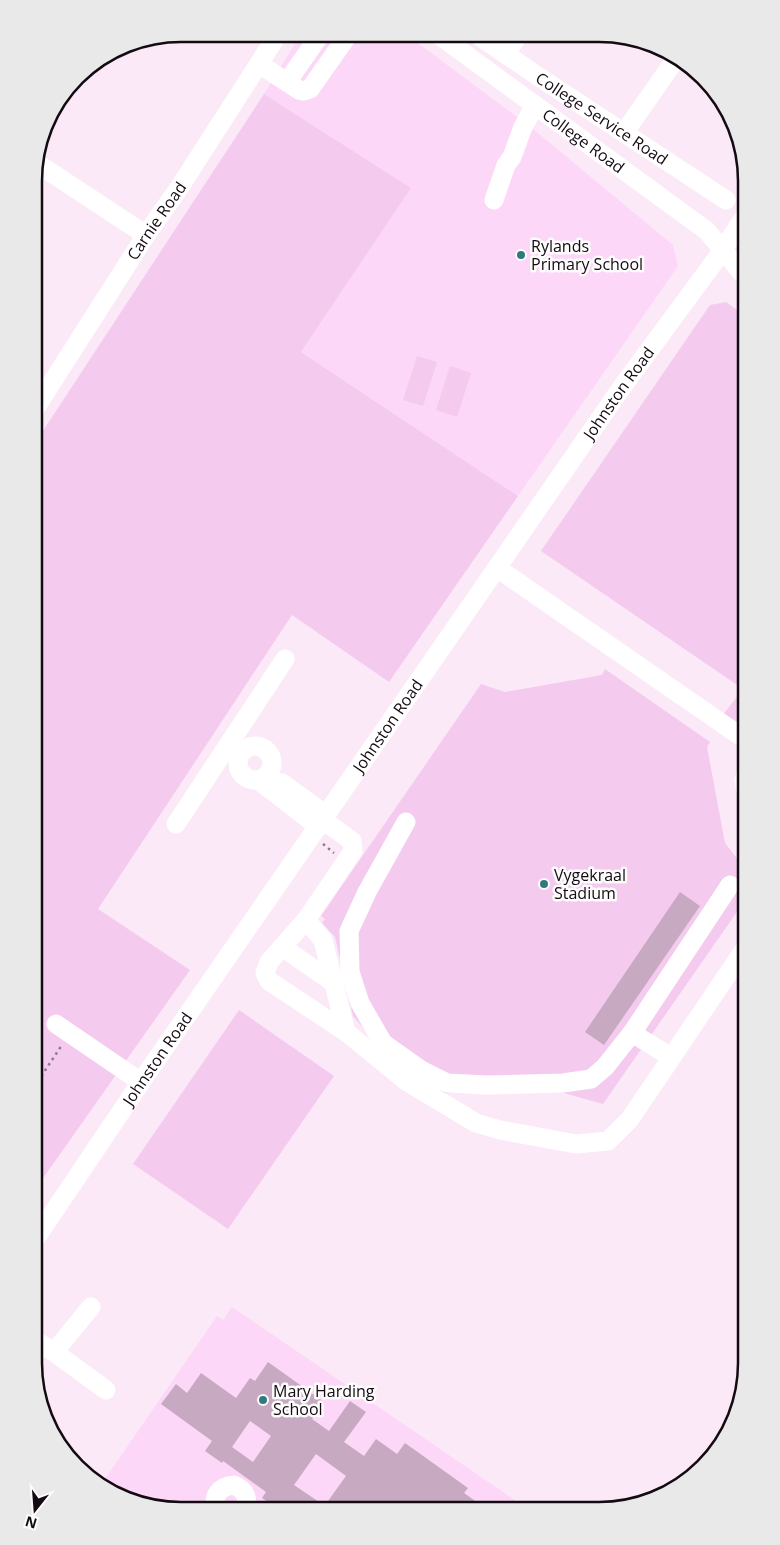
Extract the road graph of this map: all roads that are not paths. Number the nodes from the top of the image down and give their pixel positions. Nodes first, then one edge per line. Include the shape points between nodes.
1 (449, 42) edge
2 (488, 42) edge
3 (514, 42) edge
4 (272, 43) edge
5 (314, 43) edge
6 (343, 43) edge
7 (505, 54) junction
8 (259, 64) junction
9 (672, 64) edge
10 (286, 82) junction
11 (535, 105) junction
12 (624, 133) junction
13 (43, 168) edge
14 (494, 200) dead end
15 (726, 200) dead end
16 (738, 227) edge
17 (146, 235) junction
18 (723, 250) junction
19 (738, 268) edge
20 (43, 397) edge
21 (496, 568) junction
22 (285, 659) dead end
23 (738, 734) edge
24 (234, 750) junction
25 (264, 777) junction
26 (406, 822) dead end
27 (176, 824) dead end
28 (322, 826) junction
29 (730, 885) dead end
30 (306, 920) junction
31 (282, 947) junction
32 (737, 960) edge
33 (334, 983) junction
34 (63, 1029) road end
35 (346, 1032) junction
36 (632, 1033) junction
37 (671, 1057) junction
38 (141, 1082) junction
39 (42, 1230) edge
40 (91, 1306) dead end
41 (42, 1345) edge
42 (54, 1352) junction
43 (106, 1390) dead end
44 (215, 1502) edge
45 (247, 1502) edge

1 - 11 street, College Road
2 - 7 street, College Service Road
3 - 7 street
4 - 8 street, Carnie Road
5 - 10 street
6 - 10 street via 310,89 303,92
7 - 12 street, College Service Road
8 - 10 street
8 - 17 street, Carnie Road
9 - 12 street
11 - 14 street via 506,165
11 - 18 street, College Road via 707,231
12 - 15 street, College Service Road
13 - 17 street
16 - 18 street, Johnston Road
17 - 20 street, Carnie Road
18 - 19 street, College Road
18 - 21 street, Johnston Road via 622,387
21 - 23 street
21 - 28 street, Johnston Road
22 - 24 street
24 - 25 street via 240,773 245,778
24 - 25 street via 264,749 272,760 272,767
24 - 27 street
25 - 28 street
26 - 36 street via 349,931 350,972 360,1003 383,1043 421,1070 448,1083 563,1083 591,1080
28 - 30 street via 352,841 353,851
28 - 38 street, Johnston Road
29 - 36 street
30 - 31 street
30 - 33 street via 323,940
31 - 33 street
31 - 35 street via 269,962 265,973 269,981
32 - 37 street
33 - 35 street
34 - 38 street
35 - 37 street via 406,1081 476,1123 576,1144 608,1141 630,1120
36 - 37 street
38 - 39 street, Johnston Road
40 - 42 street
41 - 42 street
42 - 43 street
44 - 45 street via 218,1491 234,1485 244,1491

